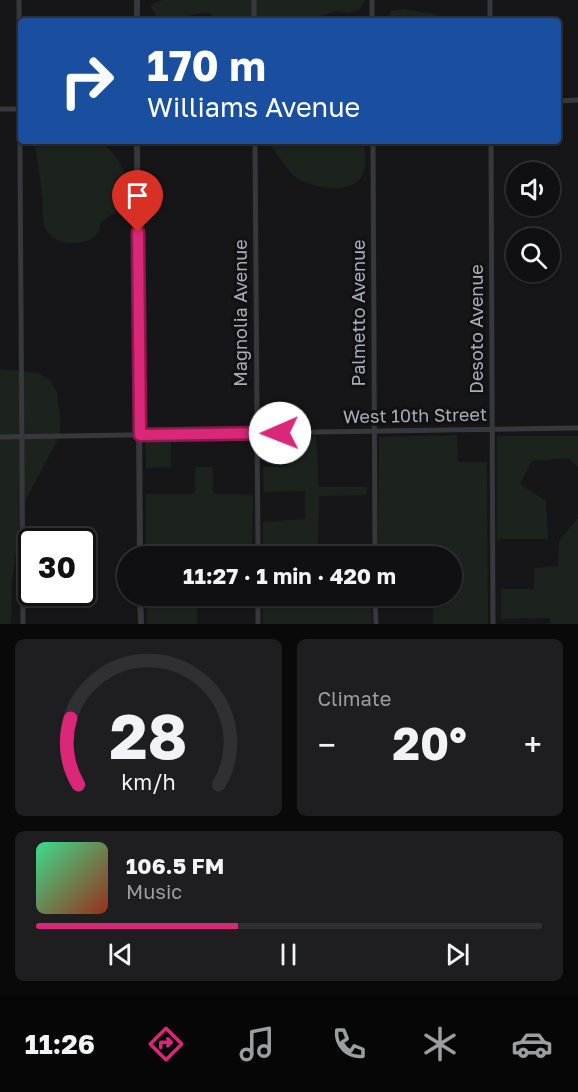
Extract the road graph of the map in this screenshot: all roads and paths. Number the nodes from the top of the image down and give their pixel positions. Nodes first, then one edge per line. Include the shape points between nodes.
1 (19, 0) edge
2 (137, 0) edge
3 (254, 0) edge
4 (372, 0) edge
5 (490, 0) edge
6 (19, 18) edge
7 (137, 18) edge
8 (254, 18) edge
9 (372, 18) edge
10 (490, 18) edge
11 (561, 100) edge
12 (578, 100) edge
13 (0, 109) edge
14 (18, 109) edge
15 (20, 144) edge
16 (137, 144) edge
17 (255, 144) edge
18 (373, 144) edge
19 (491, 144) edge
20 (578, 428) edge
21 (493, 429) junction
22 (375, 431) junction
23 (257, 433) junction
24 (140, 435) junction
25 (0, 437) edge
26 (22, 437) junction
27 (140, 546) edge
28 (258, 546) edge
29 (375, 546) edge
30 (140, 606) edge
31 (258, 606) edge
32 (375, 606) edge
33 (23, 624) edge
34 (141, 624) edge
35 (258, 624) edge
36 (376, 624) edge
37 (494, 624) edge

1 - 6 street
2 - 7 street
3 - 8 street
4 - 9 street
5 - 10 street
11 - 12 street
13 - 14 street
15 - 26 street
16 - 24 street
17 - 23 street, Magnolia Avenue
18 - 22 street, Palmetto Avenue
19 - 21 street, Desoto Avenue
20 - 21 street, West 10th Street
21 - 22 street, West 10th Street
21 - 37 street, Desoto Avenue
22 - 23 street, West 10th Street
22 - 29 street, Palmetto Avenue
23 - 24 street, West 10th Street
23 - 28 street, Magnolia Avenue
24 - 26 street, West 10th Street
24 - 27 street
25 - 26 street, West 10th Street
26 - 33 street
30 - 34 street
31 - 35 street
32 - 36 street

